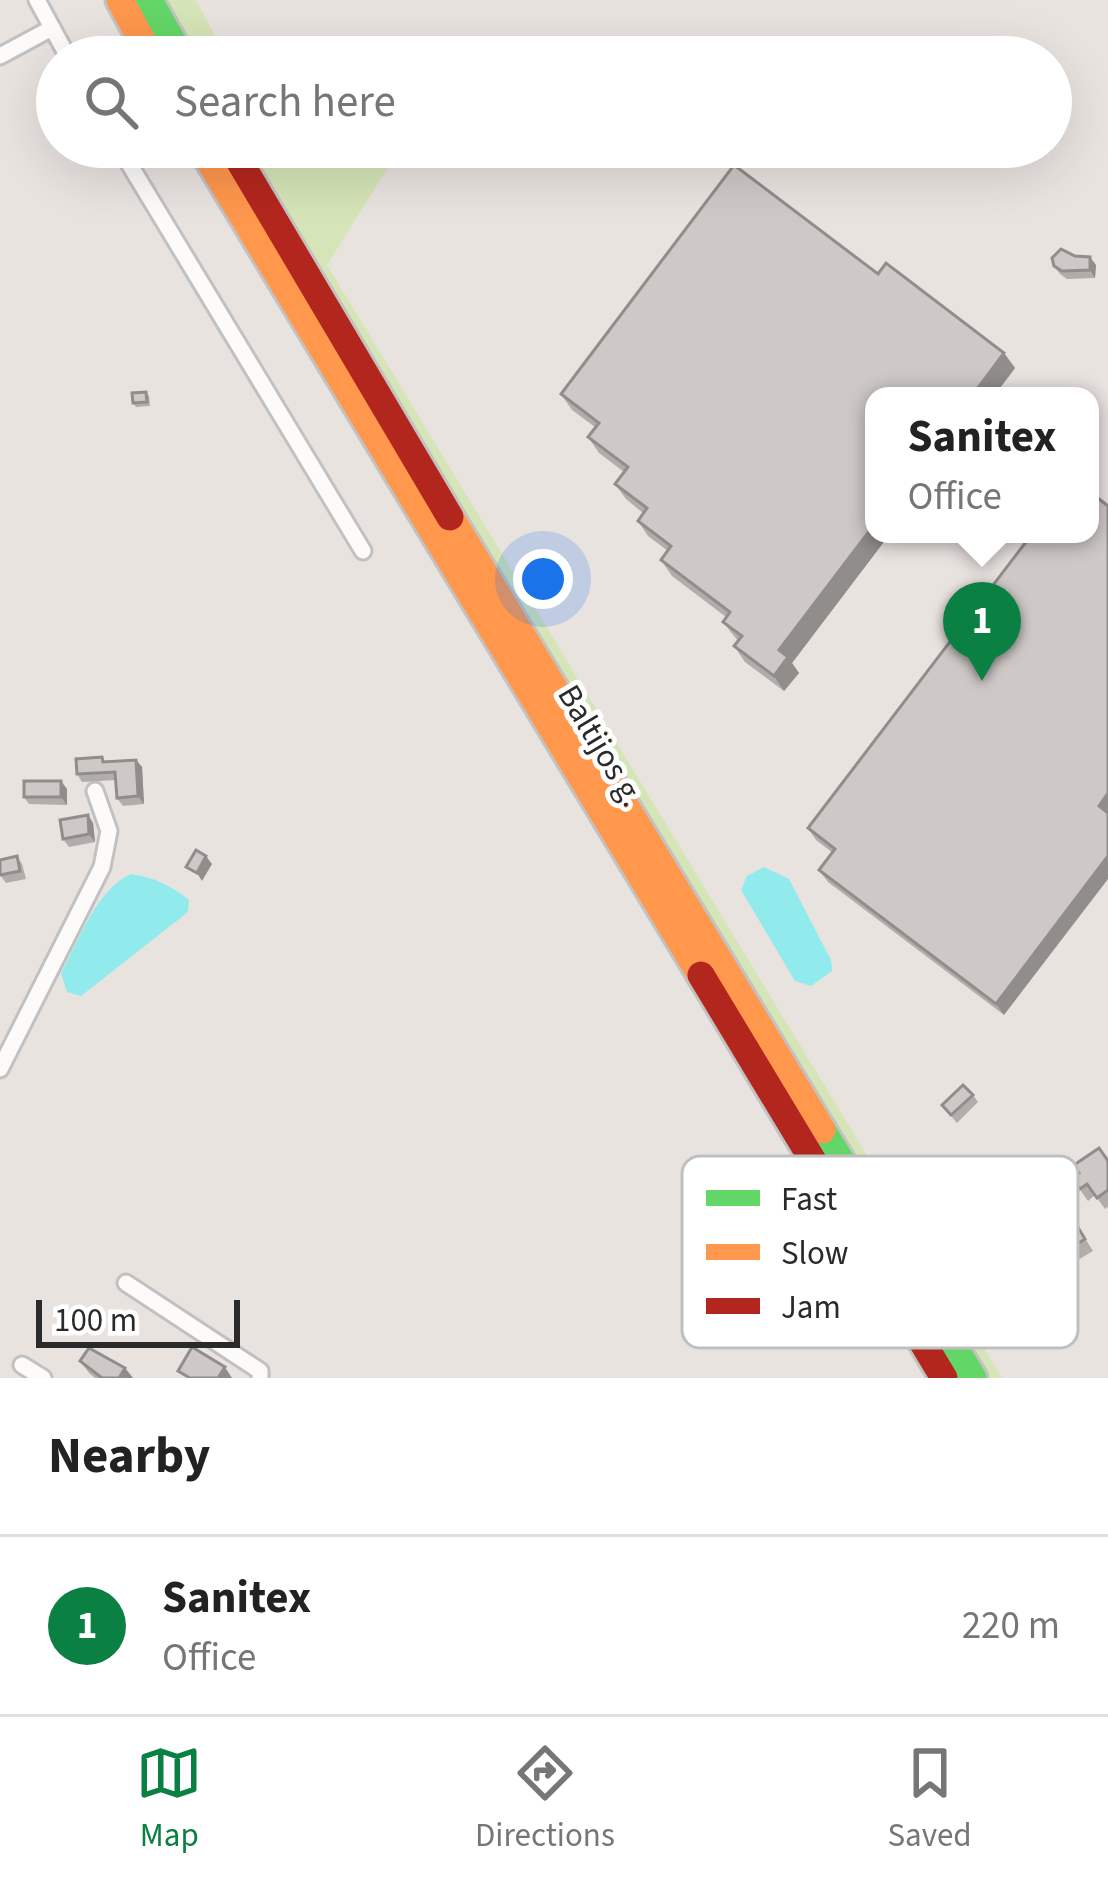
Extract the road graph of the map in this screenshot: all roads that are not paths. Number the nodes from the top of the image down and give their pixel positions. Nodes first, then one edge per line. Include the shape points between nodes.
1 (37, 0) edge
2 (120, 0) edge
3 (149, 0) edge
4 (52, 28) junction
5 (37, 36) edge
6 (56, 36) edge
7 (140, 36) edge
8 (169, 36) edge
9 (36, 37) edge
10 (0, 56) edge
11 (132, 168) edge
12 (220, 168) edge
13 (221, 168) edge
14 (363, 551) dead end
15 (94, 791) dead end
16 (0, 1069) edge
17 (811, 1156) edge
18 (838, 1156) edge
19 (126, 1282) dead end
20 (926, 1348) edge
21 (955, 1348) edge
22 (22, 1365) dead end
23 (44, 1378) edge
24 (260, 1378) edge
25 (944, 1378) edge
26 (973, 1378) edge

1 - 4 street
2 - 7 highway
3 - 8 highway
4 - 5 street
4 - 6 street
9 - 10 street
11 - 14 street
12 - 17 highway, Baltijos g.
13 - 18 highway, Baltijos g. via 394,425
15 - 16 street via 109,831 101,868
19 - 24 street
20 - 25 highway, Baltijos g.
21 - 26 highway, Baltijos g.
22 - 23 street

